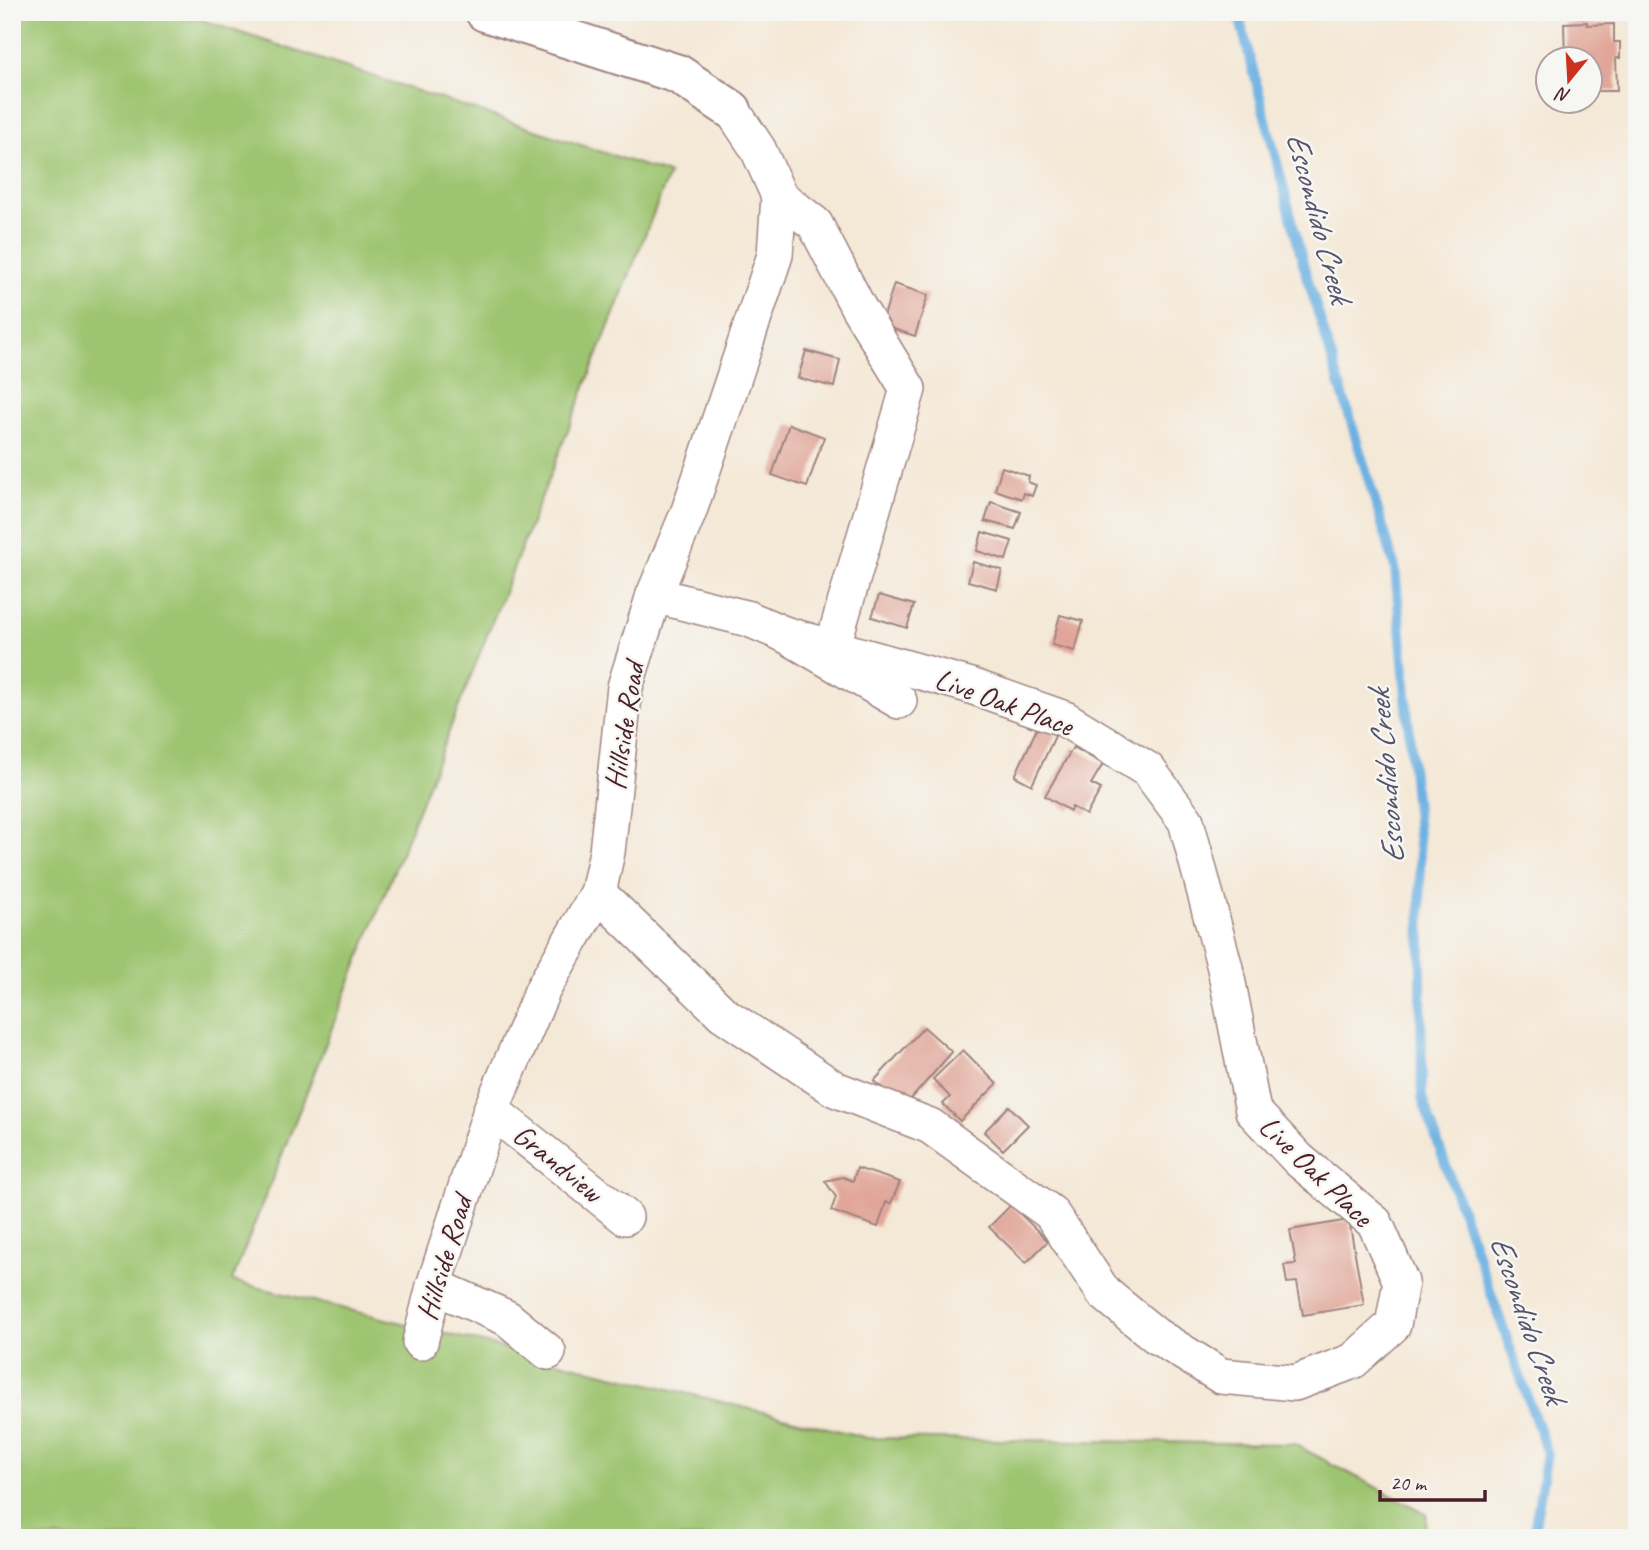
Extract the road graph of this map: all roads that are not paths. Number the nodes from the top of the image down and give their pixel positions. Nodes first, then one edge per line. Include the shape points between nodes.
1 (485, 12) edge
2 (732, 110) joint
3 (779, 196) junction
4 (654, 595) junction
5 (784, 634) junction
6 (833, 645) junction
7 (899, 701) dead end
8 (598, 893) junction
9 (491, 1110) junction
10 (625, 1217) dead end
11 (434, 1286) junction
12 (419, 1342) dead end
13 (548, 1352) dead end

1 - 2 street via 678,74
2 - 3 street, Hillside Road via 758,149
3 - 4 street, Hillside Road via 775,255 689,511
3 - 6 street via 815,224 908,389
4 - 5 street via 749,619
4 - 8 street, Hillside Road via 625,687 607,852
5 - 6 street, Live Oak Place
5 - 7 street
6 - 8 street, Live Oak Place via 1065,719 1148,770 1186,821 1225,968 1253,1111 1299,1160 1376,1223 1401,1282 1393,1325 1353,1361 1296,1383 1221,1376 1155,1335 1104,1293 1051,1213 930,1126 835,1089 723,1014
8 - 9 street, Hillside Road via 543,989
9 - 10 street, Grandview
9 - 11 street, Hillside Road
11 - 12 street, Hillside Road
11 - 13 street via 507,1318

